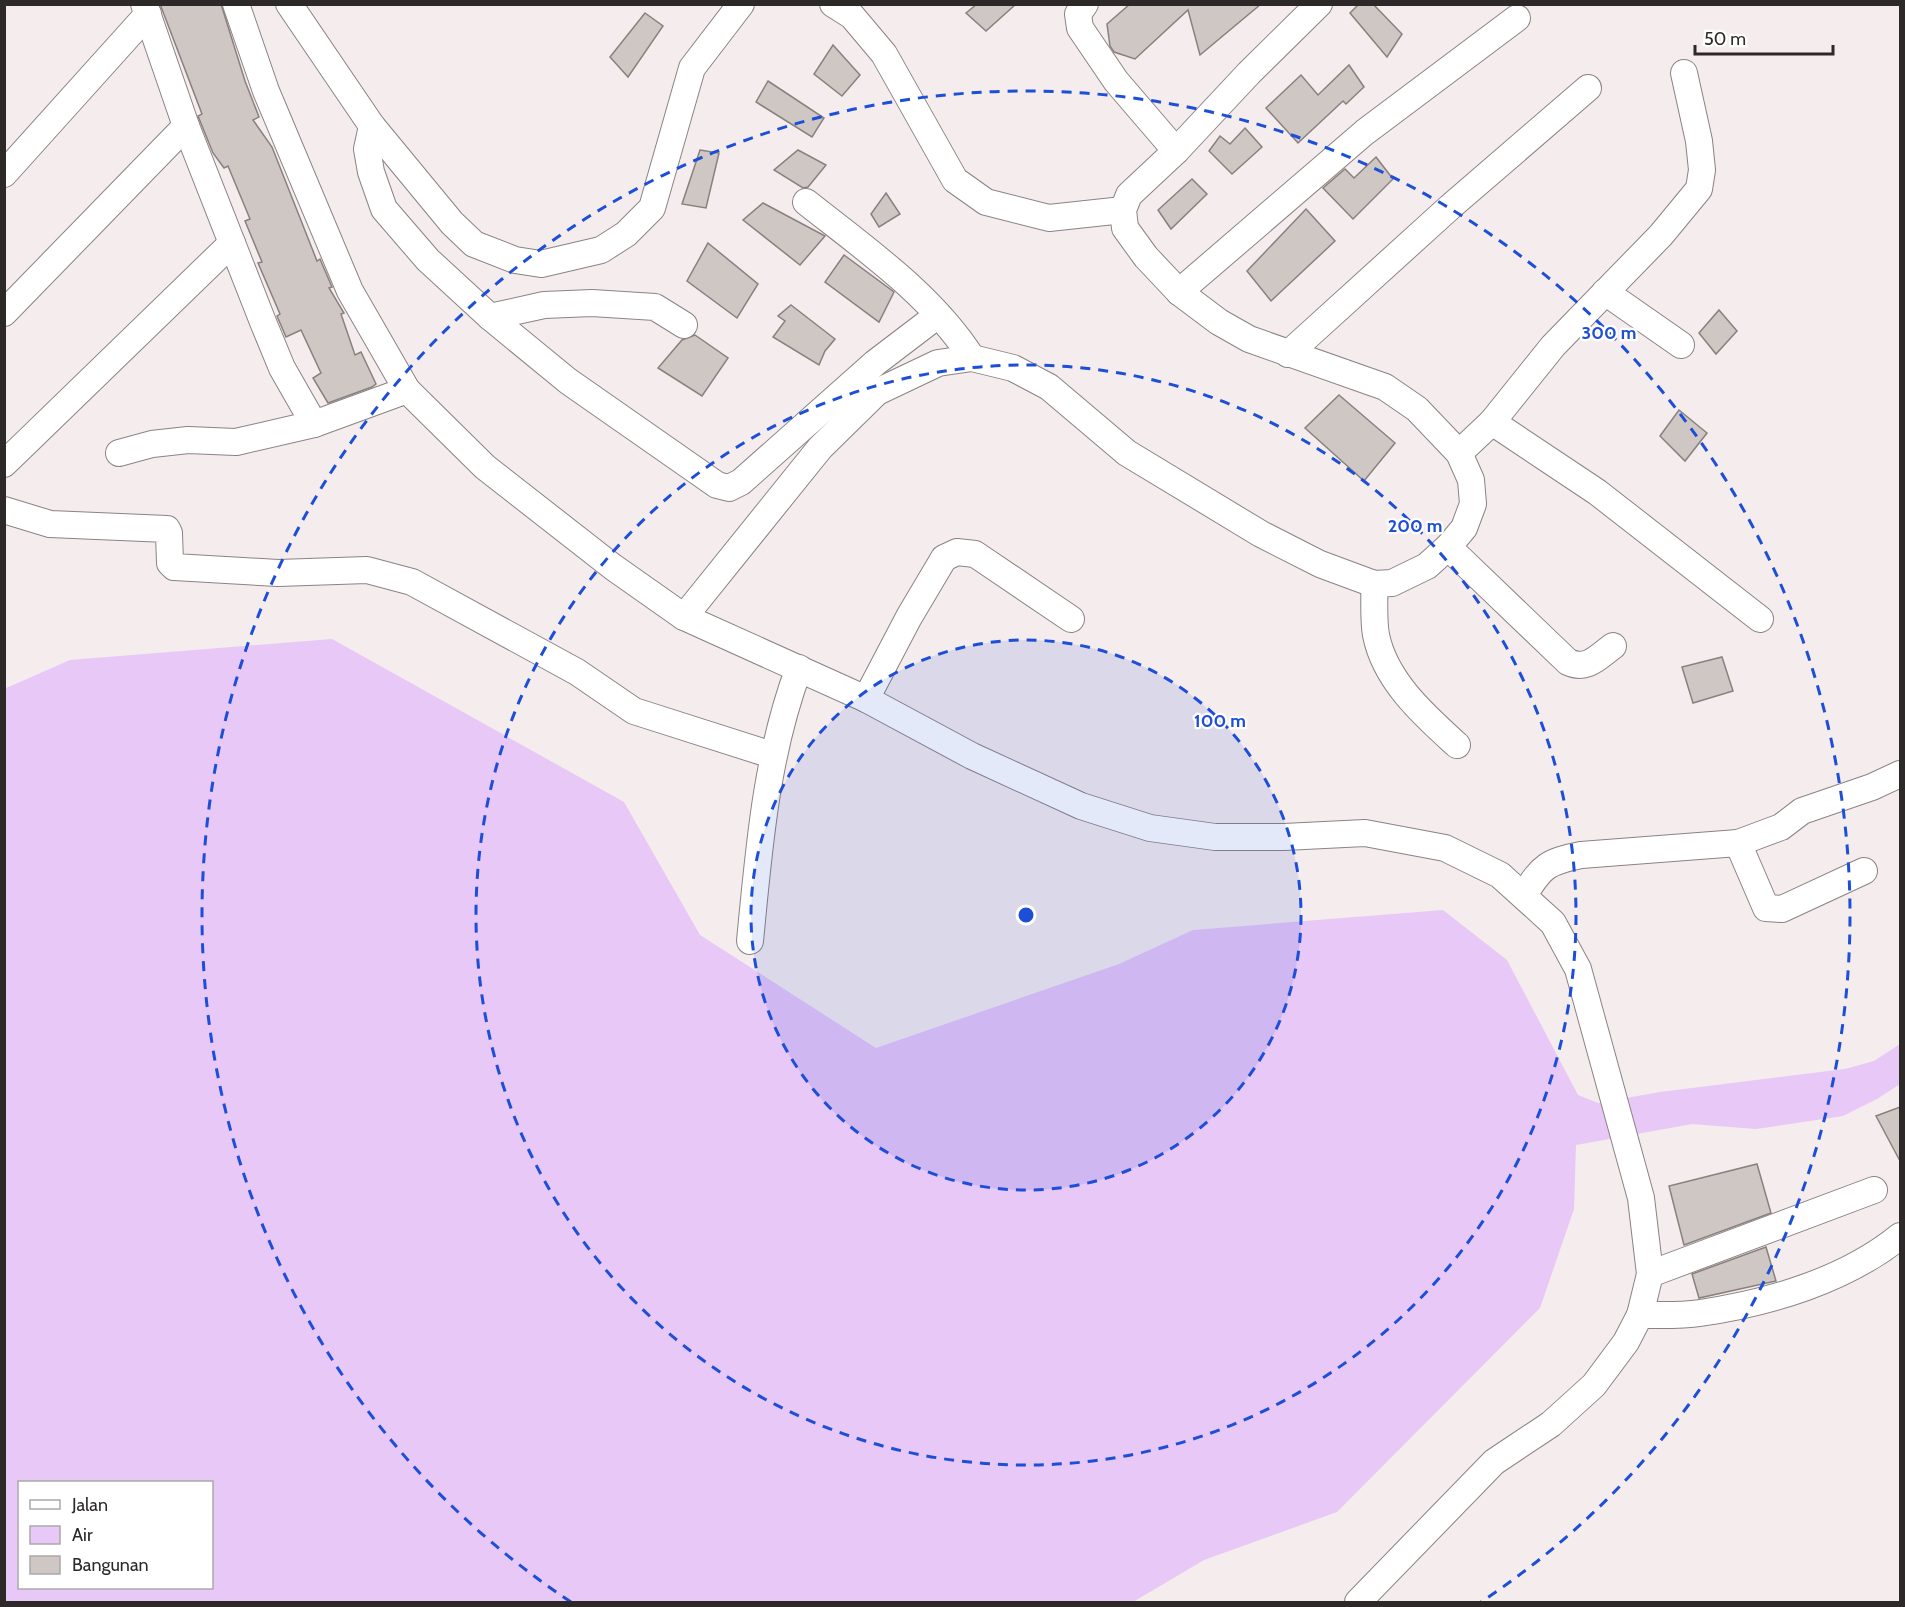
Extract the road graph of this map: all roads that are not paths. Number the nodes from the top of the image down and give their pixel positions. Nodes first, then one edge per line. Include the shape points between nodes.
1 (236, 4) edge
2 (289, 4) edge
3 (833, 4) edge
4 (1084, 4) edge
5 (1319, 4) edge
6 (733, 6) edge
7 (146, 9) edge
8 (1517, 18) dead end
9 (1684, 73) dead end
10 (1588, 88) dead end
11 (186, 126) junction
12 (372, 126) junction
13 (1176, 151) junction
14 (4, 174) edge
15 (806, 202) dead end
16 (1123, 210) junction
17 (232, 243) junction
18 (1179, 292) junction
19 (1605, 292) junction
20 (4, 313) edge
21 (938, 315) junction
22 (490, 317) junction
23 (684, 325) dead end
24 (1681, 345) dead end
25 (1288, 354) junction
26 (972, 358) junction
27 (407, 390) junction
28 (1492, 422) junction
29 (314, 424) junction
30 (118, 453) dead end
31 (1459, 453) junction
32 (4, 464) edge
33 (4, 510) edge
34 (1449, 547) junction
35 (1374, 584) junction
36 (684, 617) junction
37 (1071, 619) dead end
38 (1760, 619) dead end
39 (1612, 646) dead end
40 (799, 668) junction
41 (866, 699) junction
42 (1457, 745) dead end
43 (772, 755) junction
44 (1900, 774) edge
45 (1738, 843) junction
46 (1864, 871) dead end
47 (1524, 895) junction
48 (750, 941) dead end
49 (1874, 1190) dead end
50 (1900, 1236) edge
51 (1650, 1274) junction
52 (1640, 1315) junction
53 (1358, 1602) edge

1 - 27 street via 266,91 350,291
2 - 12 street
3 - 16 street via 852,16 884,54 955,180 986,202 1050,218
4 - 13 street via 1078,14 1080,28 1116,81
5 - 13 street
6 - 12 street via 692,68 652,208 626,234 601,250 541,264 515,260 474,244
7 - 11 street
7 - 14 street
8 - 18 street via 1365,132
9 - 19 street via 1699,141 1699,189 1661,236
10 - 25 street
11 - 17 street
11 - 20 street
12 - 22 street via 367,149 384,209 428,260
13 - 16 street via 1129,195
15 - 21 street
16 - 18 street via 1125,228
17 - 29 street via 282,368
17 - 32 street
18 - 25 street via 1219,322
19 - 24 street
19 - 28 street via 1553,346
21 - 22 street via 875,363 741,482 729,488 717,485 664,450 568,381
21 - 26 street
22 - 23 street via 544,305 580,303 656,307
25 - 31 street via 1385,387 1417,409
26 - 35 street via 1013,368 1049,387 1127,453 1204,501 1320,564
26 - 36 street via 938,363 877,392 820,448
27 - 29 street
27 - 36 street via 485,467
28 - 31 street
28 - 38 street via 1597,492
29 - 30 street via 236,442 188,440
31 - 34 street via 1471,480 1473,504 1464,528
33 - 43 street via 50,524 167,529 170,563 174,567 278,573 367,570 412,582 577,672 634,711
34 - 35 street via 1427,566 1392,583
34 - 39 street via 1568,662 1586,666
35 - 42 street via 1377,637 1386,663 1417,708
36 - 40 street
37 - 41 street via 975,554 957,552 944,558 929,581
40 - 41 street
40 - 43 street
41 - 47 street via 972,756 1081,806 1150,828 1215,837 1365,833 1445,848 1500,875
43 - 48 street
44 - 45 street via 1872,788 1802,811 1781,827
45 - 46 street via 1766,908 1772,910
45 - 47 street via 1557,860 1541,868
47 - 51 street via 1553,923 1578,969 1641,1198
49 - 51 street
50 - 52 street via 1823,1281 1698,1314
51 - 52 street
52 - 53 street via 1626,1342 1594,1385 1551,1424 1494,1462

